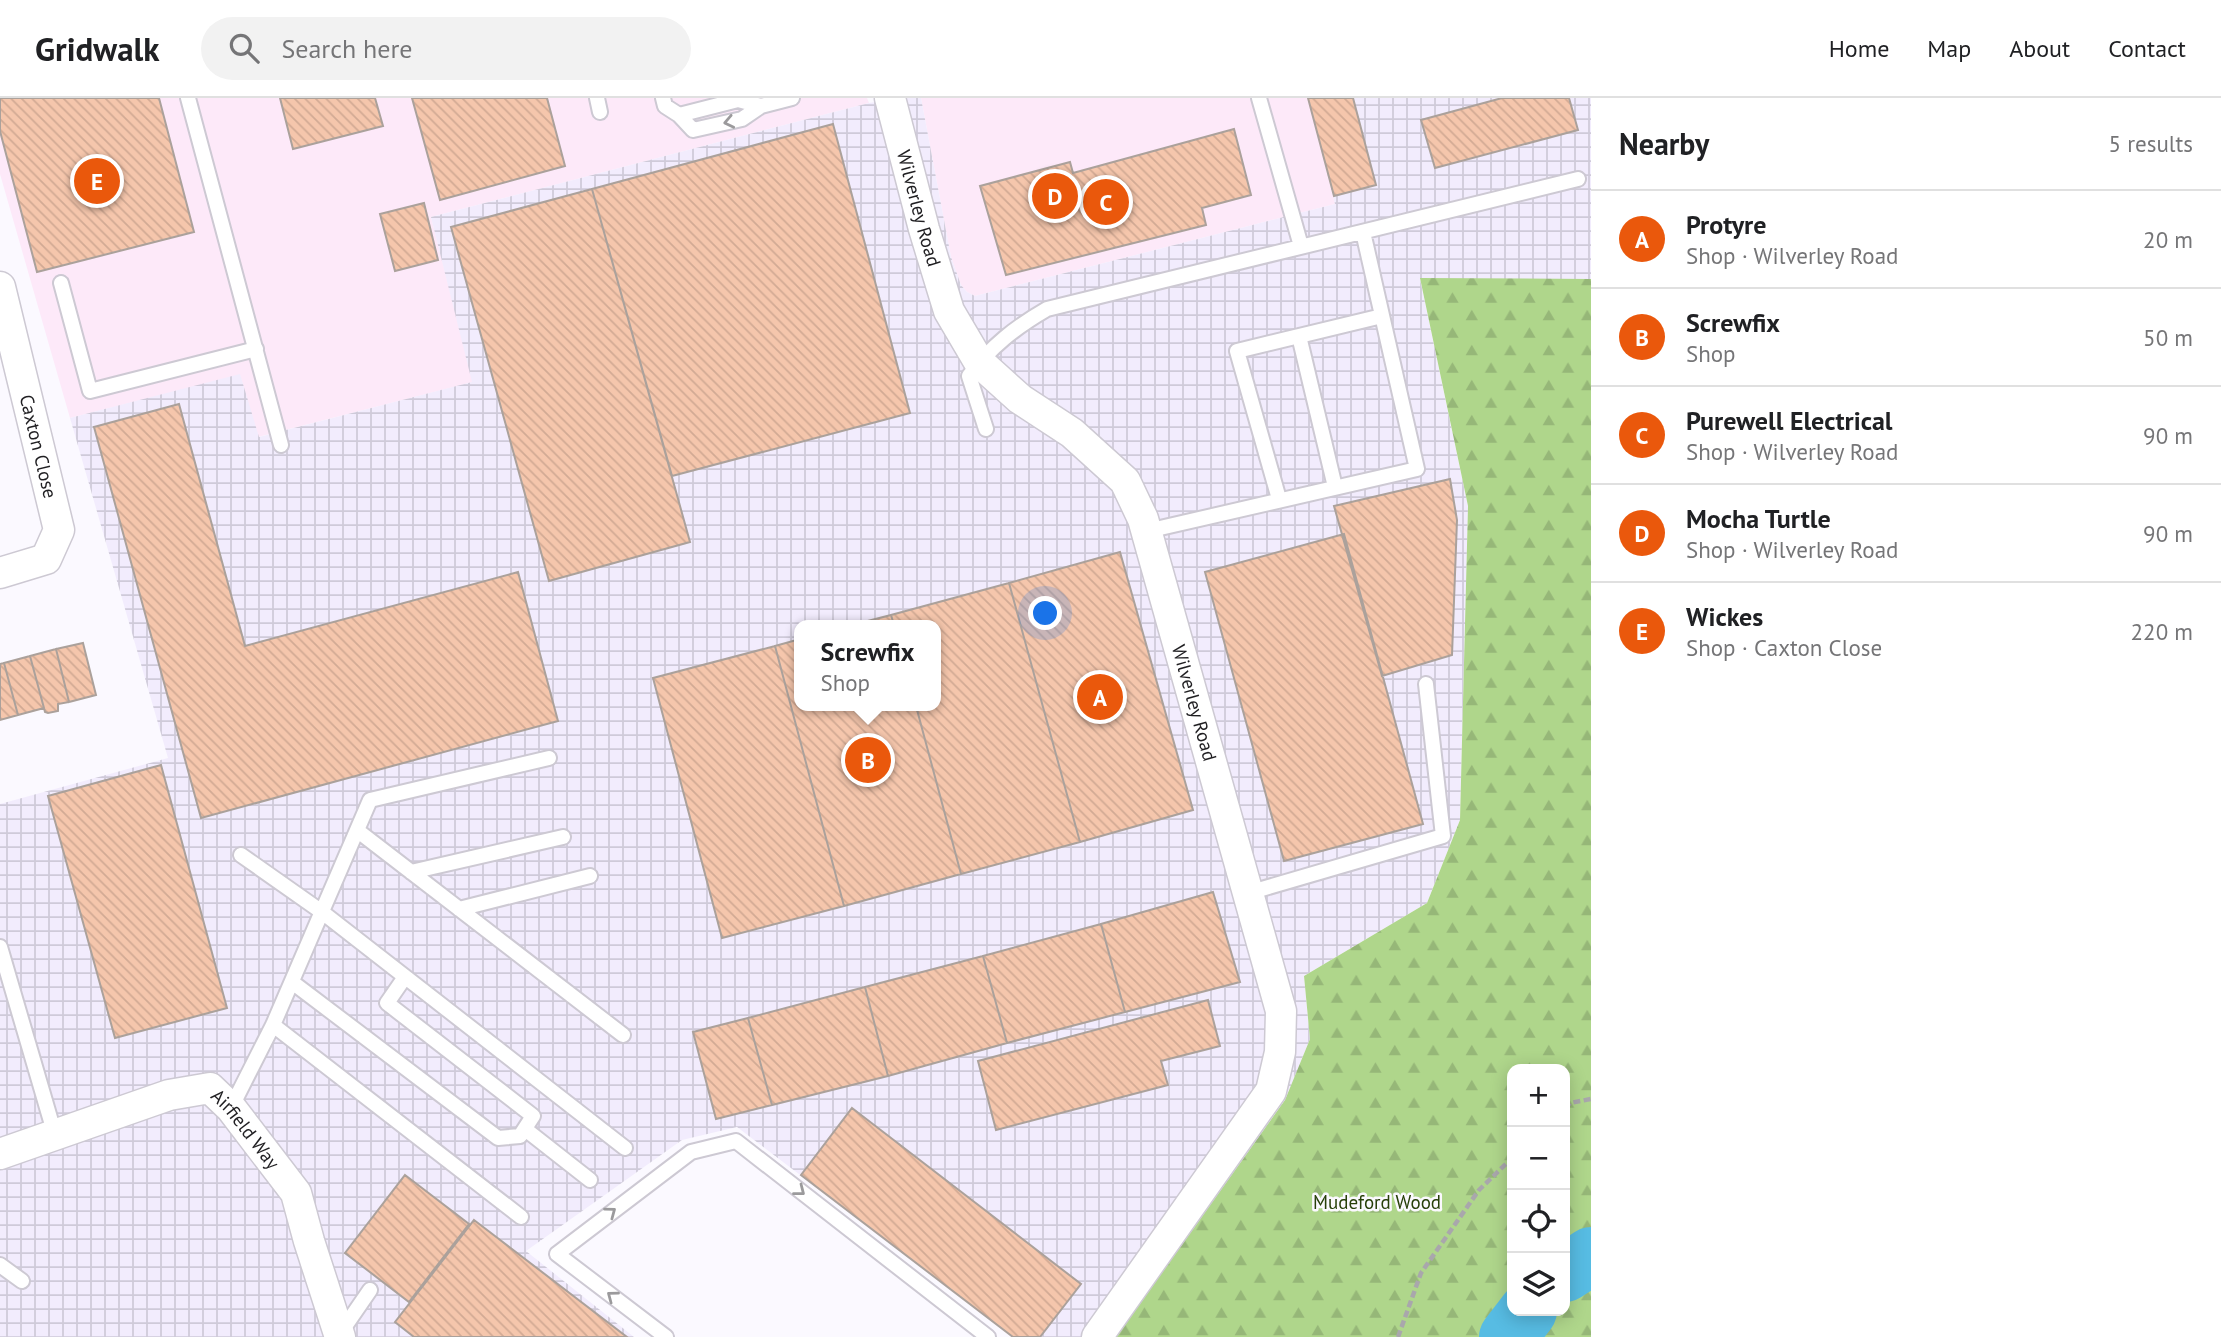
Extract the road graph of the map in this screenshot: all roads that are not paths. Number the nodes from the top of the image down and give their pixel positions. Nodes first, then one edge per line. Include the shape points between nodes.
1 (188, 98) edge
2 (663, 98) edge
3 (792, 98) edge
4 (890, 98) edge
5 (1259, 98) edge
6 (1578, 179) dead end
7 (1363, 232) junction
8 (1301, 246) junction
9 (61, 283) dead end
10 (0, 286) edge
11 (1382, 316) junction
12 (1299, 336) junction
13 (256, 349) junction
14 (979, 362) junction
15 (986, 429) dead end
16 (281, 445) dead end
17 (1335, 487) junction
18 (1279, 499) junction
19 (1147, 531) junction
20 (0, 573) edge
21 (1426, 684) dead end
22 (549, 758) dead end
23 (358, 831) junction
24 (563, 837) dead end
25 (241, 855) dead end
26 (411, 872) junction
27 (590, 876) dead end
28 (1248, 893) junction
29 (459, 909) junction
30 (321, 912) junction
31 (0, 947) edge
32 (405, 977) junction
33 (292, 982) junction
34 (273, 1025) junction
35 (623, 1035) dead end
36 (232, 1108) junction
37 (525, 1129) junction
38 (55, 1135) junction
39 (625, 1148) dead end
40 (0, 1154) edge
41 (590, 1180) dead end
42 (521, 1217) dead end
43 (0, 1265) edge
44 (22, 1281) dead end
45 (370, 1290) dead end
46 (340, 1336) edge
47 (666, 1337) edge
48 (988, 1337) edge
49 (1097, 1337) edge

1 - 13 lane
3 -> 2 lane via 761,106 742,119 692,130 665,106
4 - 14 street, Wilverley Road via 948,311
5 - 8 lane
6 - 7 lane
7 - 8 lane
7 - 11 lane
8 - 14 lane via 1047,309 1013,329
9 - 13 lane via 90,391
10 - 20 street, Caxton Close via 59,530 46,559
11 - 12 lane
11 - 17 lane via 1417,469
12 - 17 lane
12 - 18 lane via 1237,351
13 - 16 lane
14 - 15 lane via 969,376
14 - 19 street, Wilverley Road via 1020,400 1072,433 1125,481
17 - 18 lane
18 - 19 lane
19 - 28 street, Wilverley Road
21 - 28 lane via 1443,836
22 - 23 lane via 370,800
23 - 26 lane
23 - 30 lane
24 - 26 lane
25 - 30 lane
26 - 29 lane
27 - 29 lane
28 - 49 street, Wilverley Road via 1281,1011 1280,1052 1271,1091
29 - 35 lane
30 - 32 lane
30 - 33 lane
31 - 38 lane
32 - 37 lane via 387,1003 533,1116
32 - 39 lane
33 - 34 lane
33 - 37 lane via 498,1138 520,1136
34 - 36 lane
34 - 42 lane
36 - 38 street, Airfield Way via 210,1088 169,1095
36 - 46 street, Airfield Way via 296,1193
37 - 41 lane
38 - 40 street, Airfield Way
43 - 44 lane
45 - 46 lane
47 -> 48 lane via 557,1254 691,1152 736,1141

